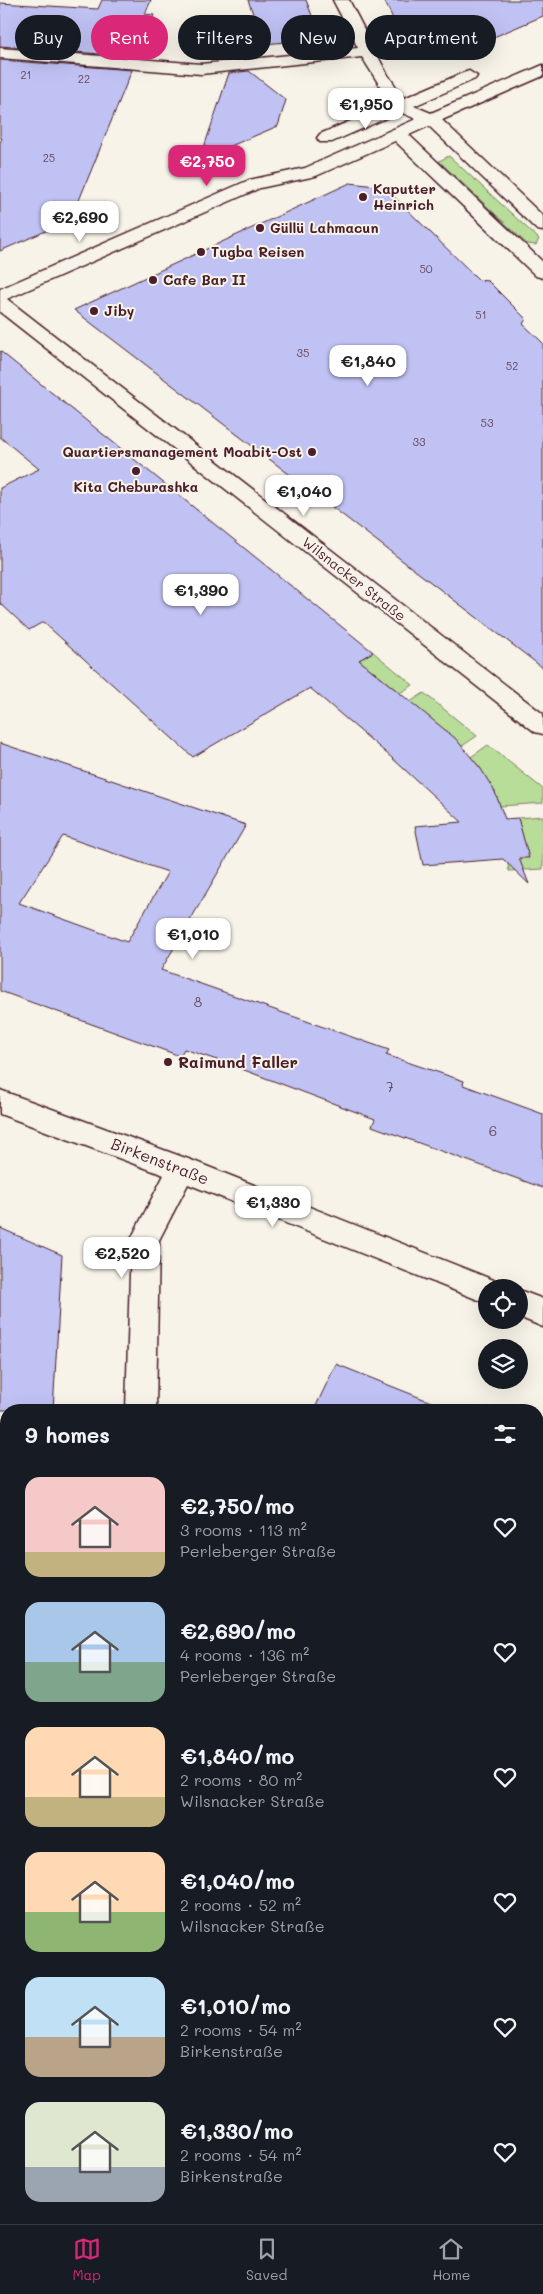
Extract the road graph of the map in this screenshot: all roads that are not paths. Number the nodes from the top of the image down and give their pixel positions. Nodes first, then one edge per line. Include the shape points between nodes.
1 (340, 0) edge
2 (365, 48) edge
3 (365, 52) edge
4 (0, 53) edge
5 (372, 60) edge
6 (543, 70) edge
7 (469, 76) dead end
8 (400, 106) junction
9 (432, 120) junction
10 (398, 134) junction
11 (326, 138) dead end
12 (543, 226) edge
13 (543, 272) edge
14 (0, 296) edge
15 (0, 303) edge
16 (543, 726) edge
17 (0, 1102) edge
18 (181, 1169) junction
19 (478, 1287) edge
20 (528, 1307) edge
21 (543, 1313) edge
22 (141, 1404) edge

1 - 2 street
3 - 4 street via 201,69
5 - 8 street
6 - 9 street
7 - 8 street
8 - 9 street
8 - 10 street
8 - 11 street
9 - 10 street
9 - 12 street
10 - 13 street
10 - 14 street via 310,172 255,184
15 - 16 street, Wilsnacker Straße
17 - 18 street, Birkenstraße
18 - 19 street, Birkenstraße
18 - 22 street via 145,1240
20 - 21 street

